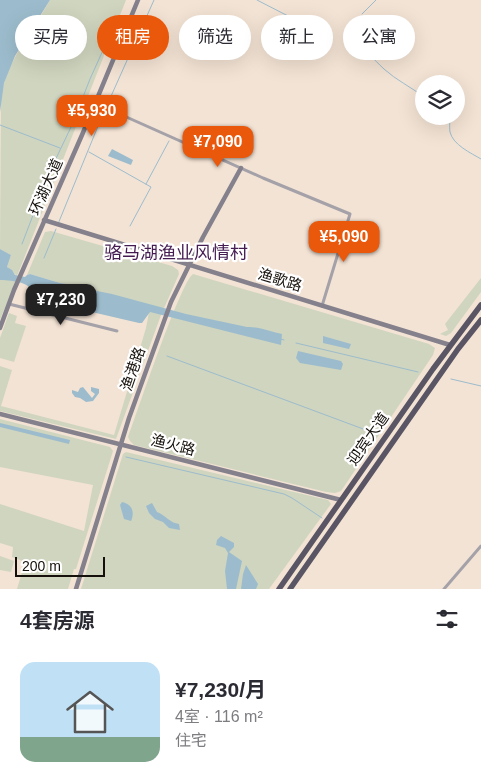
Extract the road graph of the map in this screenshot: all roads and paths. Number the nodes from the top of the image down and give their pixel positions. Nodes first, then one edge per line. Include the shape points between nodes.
1 (138, 0) edge
2 (95, 103) junction
3 (241, 168) junction
4 (44, 220) junction
5 (188, 265) junction
6 (9, 304) junction
7 (481, 305) edge
8 (322, 306) junction
9 (481, 320) edge
10 (0, 328) edge
11 (117, 331) dead end
12 (450, 345) junction
13 (0, 414) edge
14 (120, 445) junction
15 (341, 500) junction
16 (481, 546) edge
17 (281, 588) edge
18 (76, 589) edge
19 (290, 589) edge
20 (444, 589) edge

1 - 2 street, 环湖大道
2 - 3 street
2 - 4 street, 环湖大道
3 - 5 street, 渔港路
3 - 8 street via 350,214
4 - 5 street, 渔歌路
4 - 6 street, 环湖大道
5 - 8 street, 渔歌路
5 - 14 street, 渔港路 via 158,333
6 - 10 street, 环湖大道
6 - 11 street
7 - 12 highway, 迎宾大道
8 - 12 street, 渔歌路
9 - 19 highway, 迎宾大道
12 - 15 highway, 迎宾大道
13 - 14 street, 渔火路
14 - 15 street, 渔火路
14 - 18 street, 渔港路
15 - 17 highway, 迎宾大道
16 - 20 street

